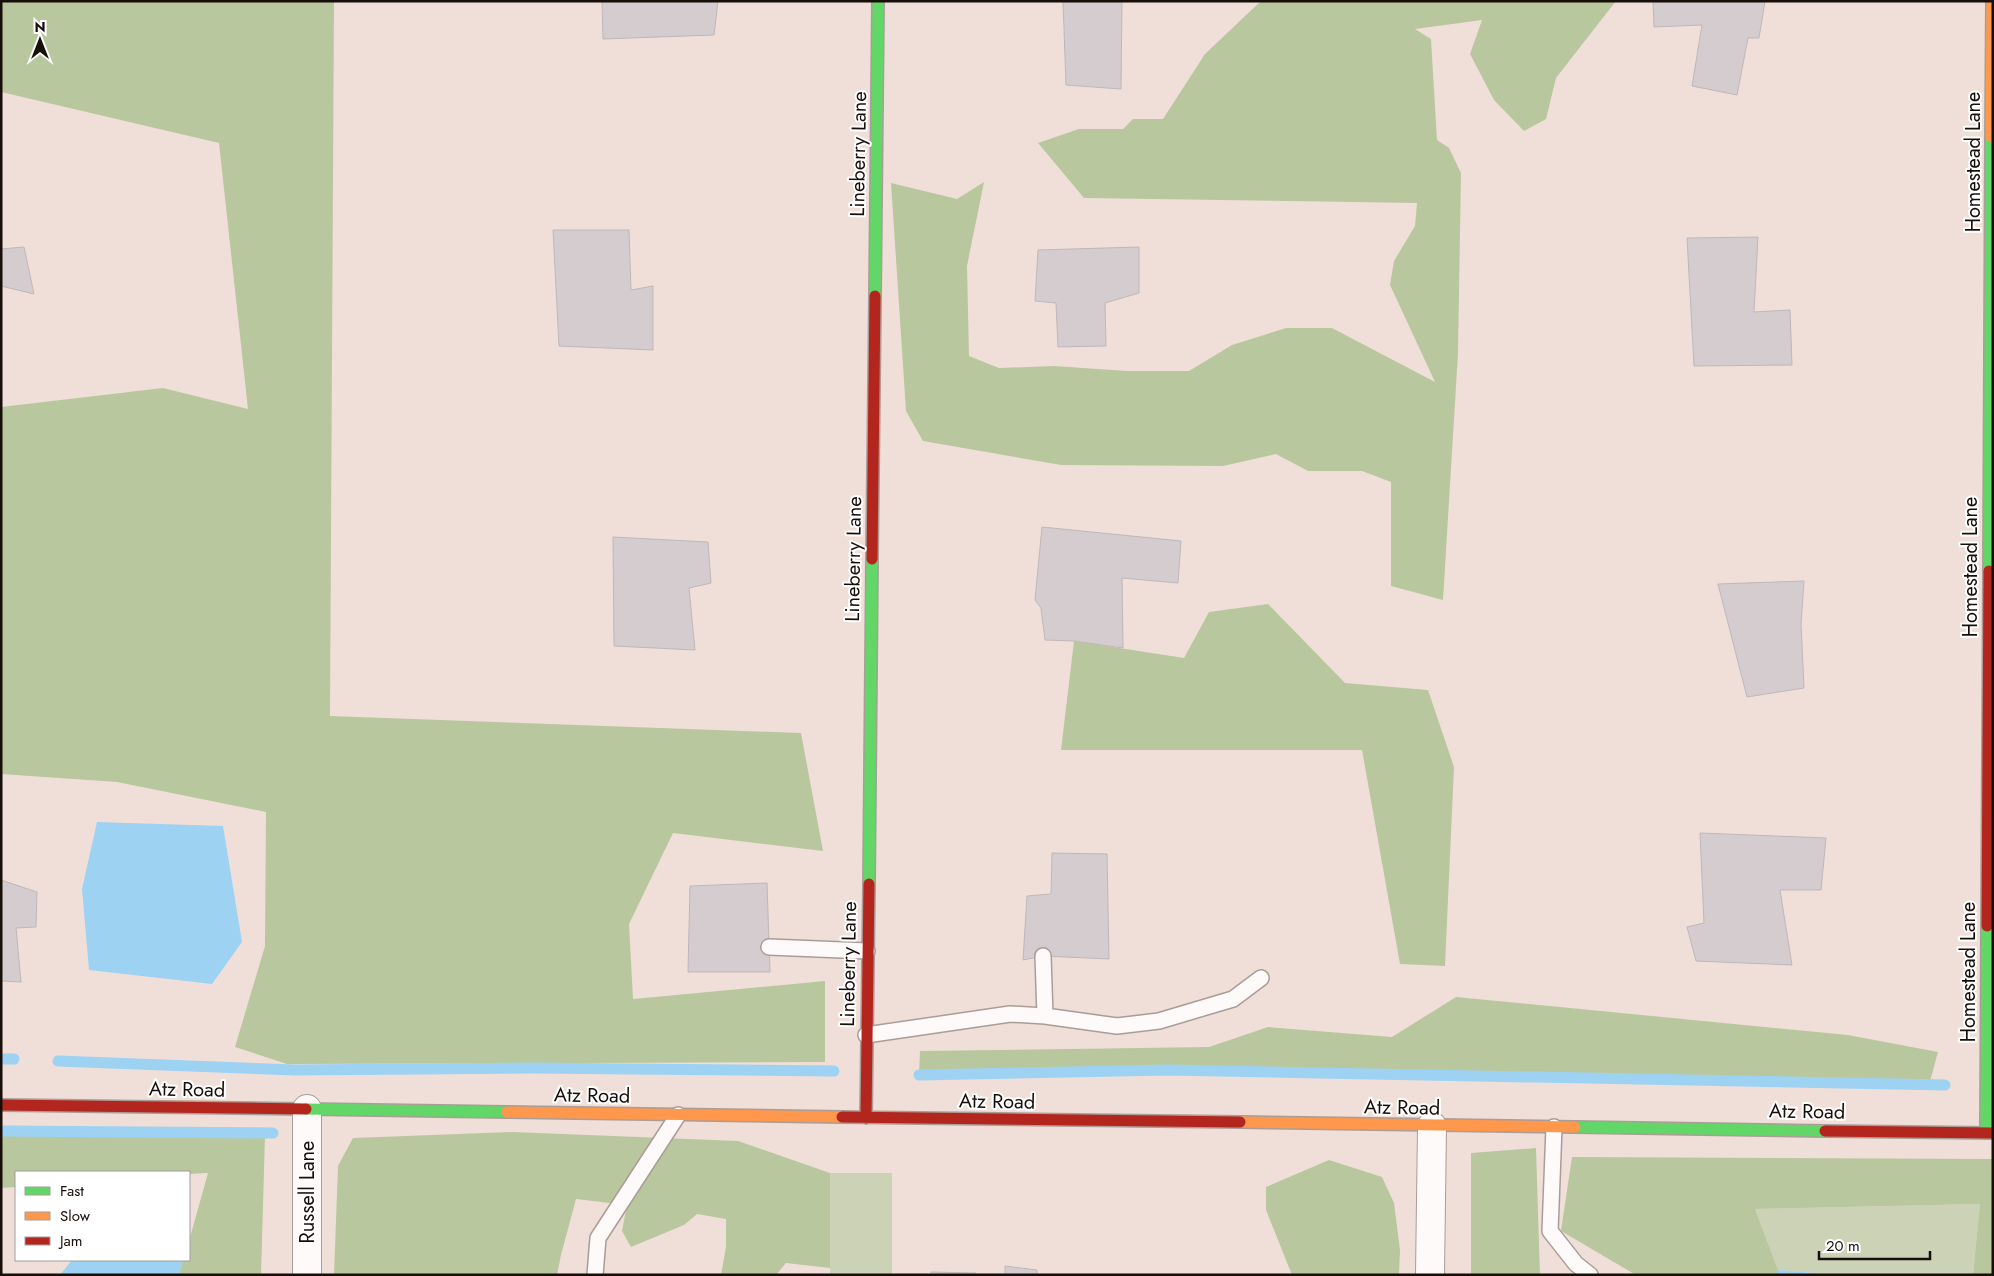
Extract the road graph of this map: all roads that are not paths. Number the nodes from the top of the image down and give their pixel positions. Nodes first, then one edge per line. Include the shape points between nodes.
1 (878, 1) edge
2 (1992, 1) edge
3 (769, 947) dead end
4 (868, 951) junction
5 (1043, 956) dead end
6 (1261, 978) dead end
7 (1045, 1016) junction
8 (866, 1036) junction
9 (1, 1104) edge
10 (307, 1109) junction
11 (678, 1115) junction
12 (866, 1118) junction
13 (1432, 1126) junction
14 (1554, 1127) junction
15 (1989, 1133) edge
16 (307, 1275) edge
17 (595, 1275) edge
18 (1430, 1275) edge
19 (1590, 1275) edge

1 - 4 street, Lineberry Lane
2 - 15 street, Homestead Lane
3 - 4 lane
4 - 8 street, Lineberry Lane
5 - 7 lane
6 - 7 lane via 1233,999 1159,1021 1117,1026
7 - 8 lane via 1010,1014
8 - 12 street, Lineberry Lane
9 - 10 street, Atz Road
10 - 11 street, Atz Road
10 - 16 street, Russell Lane
11 - 12 street, Atz Road
11 - 17 lane via 598,1238
12 - 13 street, Atz Road
13 - 14 street, Atz Road
13 - 18 street
14 - 15 street, Atz Road
14 - 19 lane via 1550,1231 1576,1264

